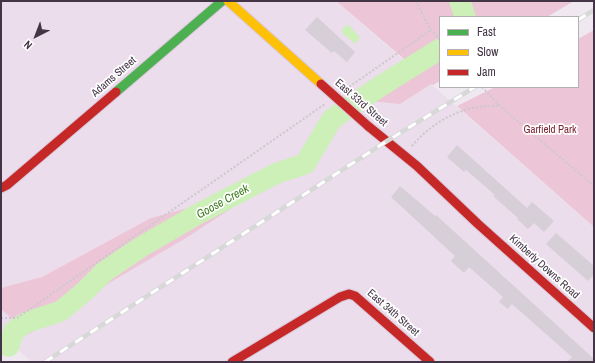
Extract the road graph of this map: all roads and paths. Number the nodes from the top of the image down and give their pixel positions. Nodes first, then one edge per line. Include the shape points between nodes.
1 (222, 1) edge
2 (228, 1) edge
3 (416, 1) edge
4 (431, 30) junction
5 (439, 39) edge
6 (483, 88) edge
7 (345, 89) dead end
8 (326, 103) dead end
9 (500, 106) junction
10 (404, 156) junction
11 (594, 186) edge
12 (1, 188) edge
13 (478, 224) joint
14 (1, 318) edge
15 (594, 328) edge
16 (232, 362) edge
17 (430, 362) edge

1 - 12 street, Adams Street
2 - 10 street, East 33rd Street, bridge
3 - 4 path
4 - 5 path
4 - 7 path
6 - 9 path
8 - 14 path via 17,318
9 - 10 path via 485,105 461,110 437,124
9 - 11 path
10 - 13 street, East 33rd Street
13 - 15 street, Kimberly Downs Road
16 - 17 street, East 34th Street via 340,296 350,294

